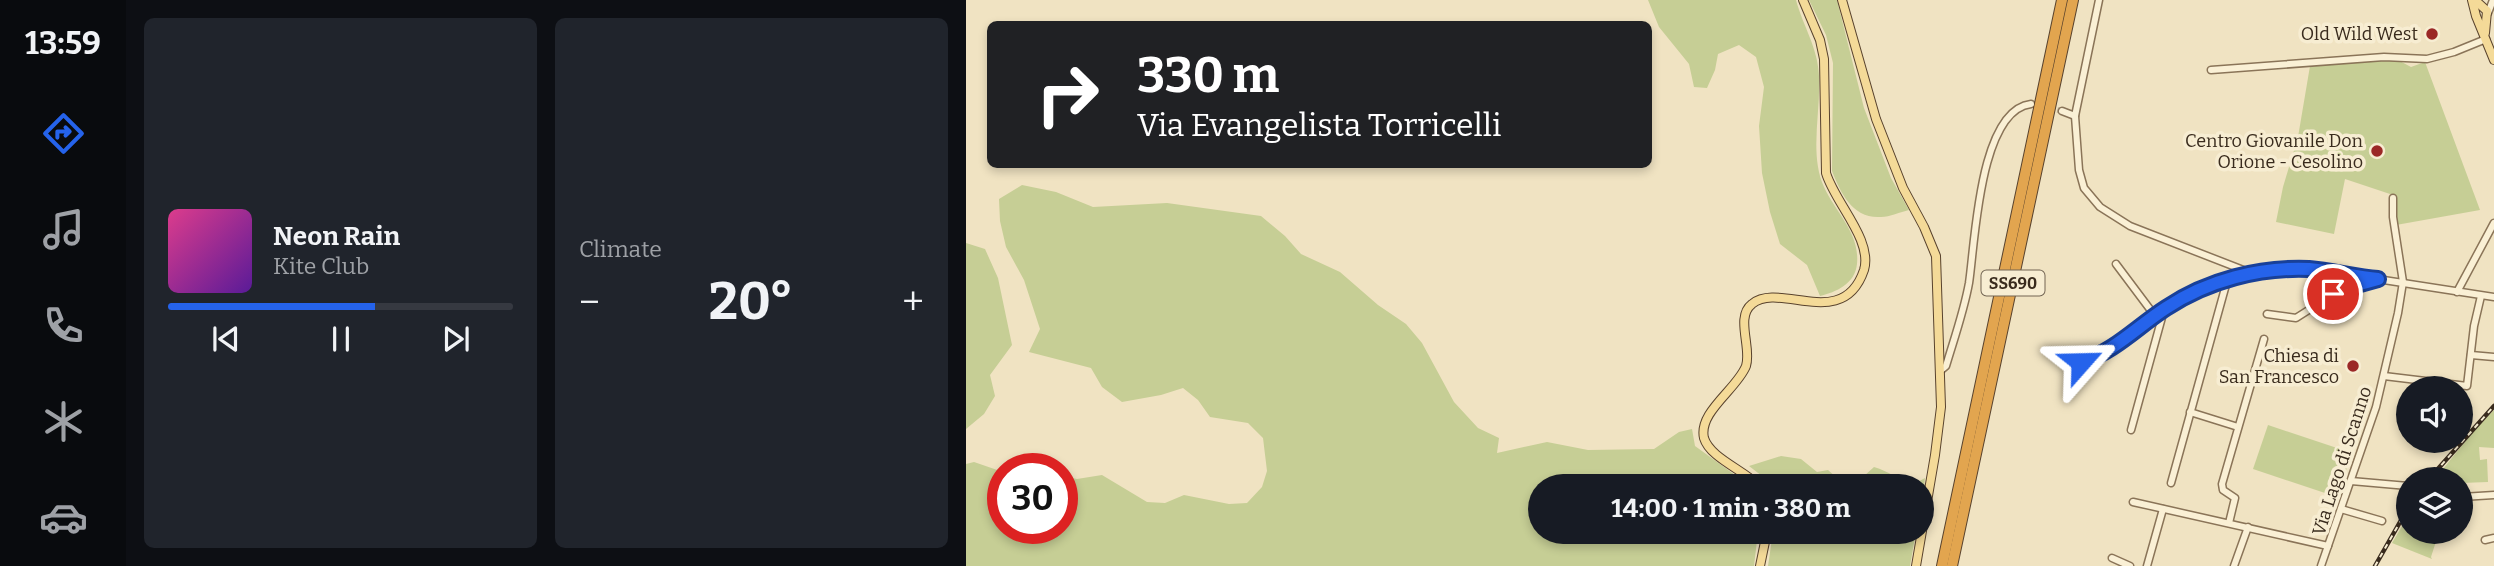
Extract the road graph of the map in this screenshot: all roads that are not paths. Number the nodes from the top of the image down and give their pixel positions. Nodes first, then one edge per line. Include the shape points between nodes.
1 (1803, 0) edge
2 (1842, 0) edge
3 (2062, 0) edge
4 (2073, 0) edge
5 (2099, 0) edge
6 (2474, 0) edge
7 (2492, 0) edge
8 (2482, 12) junction
9 (2485, 38) junction
10 (2494, 60) edge
11 (2211, 70) dead end
12 (2031, 104) dead end
13 (2062, 111) tunnel mouth
14 (2075, 116) junction
15 (2393, 198) dead end
16 (2494, 223) edge
17 (2116, 264) dead end
18 (2251, 273) junction
19 (2378, 279) junction
20 (2227, 281) junction
21 (2403, 282) junction
22 (2457, 292) junction
23 (2480, 296) junction
24 (2494, 297) edge
25 (2165, 309) junction
26 (2267, 314) dead end
27 (2155, 316) junction
28 (2264, 339) dead end
29 (2471, 355) junction
30 (2494, 357) edge
31 (2081, 362) dead end
32 (1940, 371) junction
33 (2384, 376) junction
34 (2190, 412) junction
35 (2238, 427) junction
36 (2131, 430) dead end
37 (1746, 474) edge
38 (2351, 481) junction
39 (2171, 483) dead end
40 (2396, 485) edge
41 (2494, 495) edge
42 (2473, 496) edge
43 (2133, 502) dead end
44 (2163, 509) junction
45 (2341, 509) junction
46 (2382, 521) dead end
47 (2229, 523) junction
48 (2248, 527) junction
49 (2494, 538) edge
50 (2485, 540) dead end
51 (1765, 544) edge
52 (2328, 546) junction
53 (2112, 558) dead end
54 (1760, 566) edge
55 (1916, 566) edge
56 (1942, 566) edge
57 (1952, 566) edge
58 (2130, 566) edge
59 (2147, 566) edge
60 (2234, 566) edge
61 (2321, 566) edge

1 - 37 main road via 1824,59 1826,173 1867,256 1855,287 1844,297 1830,302 1770,298 1749,307 1746,367 1704,426 1708,447
2 - 32 main road via 1876,119 1936,256
3 - 56 highway, SS690
4 - 57 highway, SS690
5 - 14 street
6 - 8 main road
7 - 8 street
8 - 9 main road
9 - 10 main road
9 - 11 street via 2427,59 2384,57
12 - 32 street via 2016,109 2008,119 1983,175 1965,304 1946,366
13 - 14 street
14 - 18 street via 2080,177 2098,205 2141,232
15 - 21 street, Via Lago di Scanno
16 - 22 street
17 - 27 street
18 - 19 street via 2310,270
18 - 20 street
19 - 21 street
19 - 26 street via 2340,290 2296,318
20 - 25 street
20 - 34 street
21 - 22 street
21 - 33 street, Via Lago di Scanno
22 - 23 street
23 - 24 street
23 - 29 street
25 - 27 street
25 - 36 street
27 - 31 street via 2108,351
28 - 35 street
29 - 30 street
29 - 33 street via 2465,387
32 - 55 main road via 1941,407
33 - 38 street, Via Lago di Scanno
34 - 35 street
34 - 39 street
35 - 47 street via 2222,486 2235,498
38 - 40 street
38 - 45 street, Via Lago di Scanno
41 - 42 street
43 - 44 street
44 - 47 street
44 - 59 street
45 - 46 street
45 - 52 street, Via Lago di Scanno
47 - 48 street
48 - 52 street
48 - 60 street
49 - 50 street
51 - 54 main road
52 - 61 street, Via Lago di Scanno
53 - 58 street

